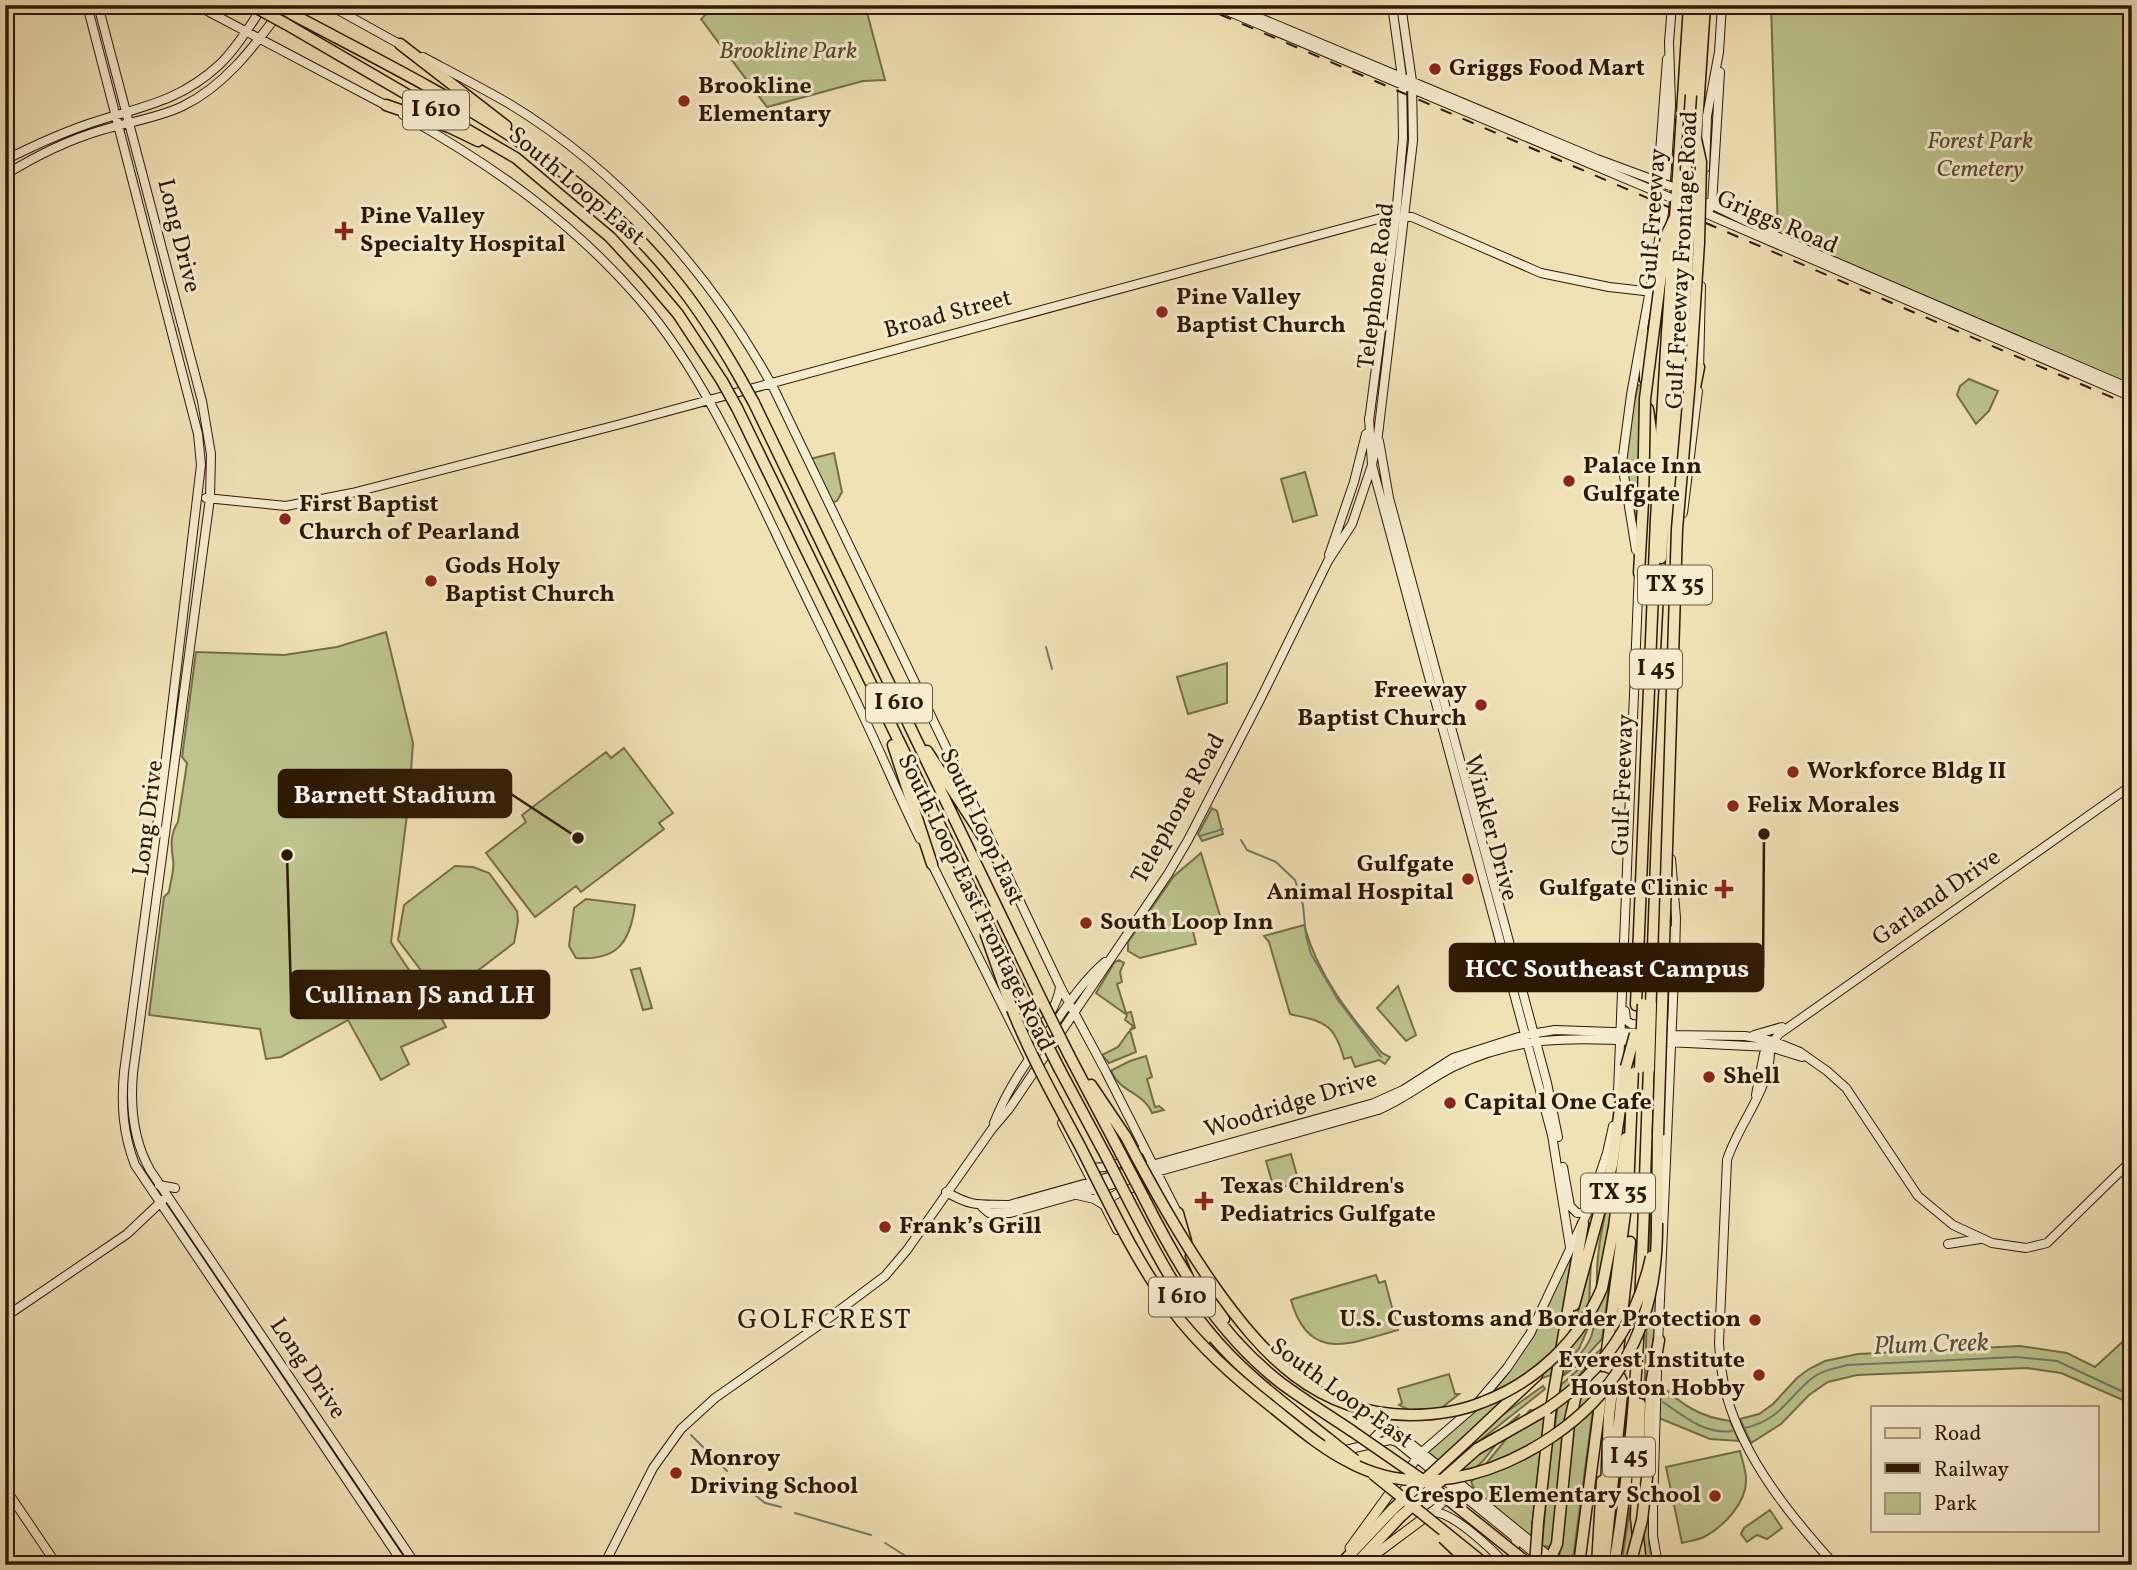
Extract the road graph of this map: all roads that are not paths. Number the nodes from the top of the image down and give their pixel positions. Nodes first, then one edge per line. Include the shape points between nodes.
1 (87, 5) edge
2 (98, 5) edge
3 (196, 5) edge
4 (250, 5) edge
5 (264, 5) edge
6 (276, 5) edge
7 (329, 5) edge
8 (1213, 5) edge
9 (1228, 5) edge
10 (1392, 5) edge
11 (1401, 5) edge
12 (1672, 5) edge
13 (1689, 5) edge
14 (1696, 5) edge
15 (1705, 5) edge
16 (1722, 5) edge
17 (287, 14) edge
18 (246, 32) junction
19 (259, 39) junction
20 (1669, 42) junction
21 (400, 44) junction
22 (1719, 52) junction
23 (111, 59) junction
24 (101, 61) junction
25 (197, 82) junction
26 (1403, 82) junction
27 (1413, 86) junction
28 (202, 95) junction
29 (1691, 95) junction
30 (386, 105) junction
31 (125, 113) junction
32 (116, 116) junction
33 (128, 123) junction
34 (118, 126) junction
35 (1696, 139) junction
36 (516, 158) junction
37 (5, 160) edge
38 (548, 162) junction
39 (5, 176) edge
40 (143, 176) junction
41 (132, 178) junction
42 (1663, 183) junction
43 (1657, 192) junction
44 (1706, 202) junction
45 (1703, 213) junction
46 (1401, 216) junction
47 (1675, 217) junction
48 (156, 230) junction
49 (145, 232) junction
50 (1788, 245) junction
51 (1701, 286) junction
52 (1651, 292) junction
53 (1644, 333) junction
54 (1675, 334) junction
55 (1699, 367) junction
56 (2096, 378) junction
57 (771, 384) junction
58 (2132, 389) edge
59 (2132, 397) edge
60 (708, 401) junction
61 (1369, 418) junction
62 (1378, 435) junction
63 (1676, 461) junction
64 (1372, 465) junction
65 (198, 497) junction
66 (210, 498) junction
67 (1385, 499) junction
68 (1656, 519) junction
69 (192, 544) junction
70 (203, 546) junction
71 (1328, 561) junction
72 (1639, 573) junction
73 (179, 652) junction
74 (189, 653) junction
75 (880, 705) junction
76 (171, 711) junction
77 (181, 713) junction
78 (909, 724) junction
79 (163, 777) junction
80 (173, 778) junction
81 (2132, 785) edge
82 (1657, 833) junction
83 (156, 835) junction
84 (166, 838) junction
85 (932, 864) junction
86 (1006, 872) junction
87 (972, 895) junction
88 (1493, 896) junction
89 (147, 900) junction
90 (158, 900) junction
91 (1499, 932) junction
92 (1512, 951) junction
93 (140, 956) junction
94 (149, 957) junction
95 (1111, 958) junction
96 (1511, 964) junction
97 (1623, 970) junction
98 (1088, 979) junction
99 (1674, 983) junction
100 (1059, 985) junction
101 (1069, 1003) junction
102 (1672, 1003) junction
103 (1643, 1005) junction
104 (137, 1013) junction
105 (1075, 1014) junction
106 (1790, 1026) junction
107 (1016, 1034) junction
108 (1620, 1036) junction
109 (1745, 1037) junction
110 (1530, 1038) junction
111 (1670, 1039) junction
112 (1772, 1044) junction
113 (1790, 1046) junction
114 (1069, 1055) junction
115 (1808, 1058) junction
116 (1029, 1059) junction
117 (1633, 1068) junction
118 (1035, 1070) junction
119 (1668, 1089) junction
120 (1632, 1098) junction
121 (992, 1129) junction
122 (136, 1137) junction
123 (127, 1140) junction
124 (1143, 1145) junction
125 (2132, 1160) edge
126 (1084, 1166) junction
127 (1156, 1169) junction
128 (159, 1185) junction
129 (1093, 1185) junction
130 (175, 1188) dead end
131 (1166, 1188) junction
132 (1075, 1190) junction
133 (946, 1192) junction
134 (164, 1200) junction
135 (1104, 1205) junction
136 (1178, 1213) junction
137 (1585, 1219) junction
138 (1657, 1223) junction
139 (1980, 1239) junction
140 (1948, 1244) dead end
141 (1128, 1248) junction
142 (1570, 1250) junction
143 (5, 1317) edge
144 (1565, 1338) junction
145 (1659, 1340) junction
146 (1238, 1343) junction
147 (1638, 1349) junction
148 (1613, 1350) junction
149 (1549, 1364) junction
150 (1253, 1377) junction
151 (1608, 1384) junction
152 (1609, 1415) junction
153 (1380, 1417) junction
154 (1368, 1444) junction
155 (1420, 1455) junction
156 (1460, 1487) junction
157 (5, 1488) edge
158 (1391, 1491) junction
159 (1396, 1513) junction
160 (1432, 1513) junction
161 (1489, 1533) junction
162 (1521, 1537) junction
163 (392, 1538) junction
164 (1552, 1563) edge
165 (57, 1565) edge
166 (404, 1565) edge
167 (416, 1565) edge
168 (604, 1565) edge
169 (1340, 1565) edge
170 (1355, 1565) edge
171 (1361, 1565) edge
172 (1471, 1565) edge
173 (1486, 1565) edge
174 (1506, 1565) edge
175 (1513, 1565) edge
176 (1522, 1565) edge
177 (1532, 1565) edge
178 (1579, 1565) edge
179 (1597, 1565) edge
180 (1604, 1565) edge
181 (1615, 1565) edge
182 (1630, 1565) edge
183 (1641, 1565) edge
184 (1658, 1565) edge
185 (1835, 1565) edge

1 - 24 main road, Long Drive
2 - 23 main road, Long Drive
3 - 18 main road, South Loop East Frontage Road
4 - 17 highway, South Loop East / I 610, bridge
5 - 18 main road
6 - 17 highway, South Loop East / I 610, bridge
7 - 21 main road, South Loop East Frontage Road
8 - 26 main road, Griggs Road
9 - 26 main road, Griggs Road
10 - 26 main road, Telephone Road
11 - 27 main road, Telephone Road
12 - 20 main road, Gulf Freeway Frontage Road
13 - 29 highway, Gulf Freeway / I 45
14 - 29 highway, Gulf Freeway
15 - 29 highway, Gulf Freeway / I 45
16 - 22 main road, Gulf Freeway Frontage Road
17 - 19 main road
17 - 36 highway, South Loop East / I 610
17 - 38 highway, South Loop East / I 610 via 442,94
18 - 19 main road, South Loop East Frontage Road
18 - 25 main road via 219,65
19 - 28 main road via 226,77
19 - 30 main road, South Loop East Frontage Road
20 - 42 main road
20 - 52 main road, Gulf Freeway Frontage Road via 1667,180
21 - 38 highway
21 - 57 main road, South Loop East Frontage Road via 509,104 626,195 705,283
22 - 44 main road
22 - 51 main road, Gulf Freeway Frontage Road via 1707,117
23 - 24 main road
23 - 31 main road, Long Drive
24 - 32 main road, Long Drive
25 - 28 main road
25 - 31 main road via 166,100
26 - 27 main road, Griggs Road
26 - 46 main road, Telephone Road
27 - 42 main road, Griggs Road
27 - 43 main road, Griggs Road
27 - 46 main road, Telephone Road via 1413,141
28 - 33 main road via 170,111
29 - 35 highway, Gulf Freeway / I 45
29 - 47 highway, Gulf Freeway / I 45, bridge
29 - 54 highway, Gulf Freeway, bridge
30 - 36 highway
30 - 60 main road, South Loop East Frontage Road via 504,176 593,251 642,302
31 - 32 main road
31 - 33 main road, Long Drive
32 - 34 main road, Long Drive
32 - 37 main road via 48,138
33 - 34 main road
33 - 40 main road, Long Drive
34 - 39 main road via 44,153
34 - 41 main road, Long Drive
35 - 54 highway, Gulf Freeway / I 45, bridge
35 - 138 highway, TX 35, bridge via 1701,162 1699,243 1677,528
36 - 75 highway, South Loop East / I 610, bridge via 610,237 678,314 737,408
38 - 78 highway, South Loop East / I 610, bridge via 612,214 670,274 716,336 754,403
40 - 41 main road
40 - 48 main road, Long Drive
41 - 49 main road, Long Drive
42 - 43 main road
42 - 44 main road, Griggs Road
43 - 45 main road, Griggs Road, bridge
44 - 45 main road
44 - 50 main road, Griggs Road
45 - 50 main road, Griggs Road
46 - 52 main road via 1541,273
46 - 57 main road, Broad Street via 1369,220
46 - 61 main road, Telephone Road
46 - 62 main road, Telephone Road
47 - 54 highway, Gulf Freeway / I 45, bridge
47 - 72 highway, bridge via 1667,236 1645,399
48 - 49 main road
48 - 66 main road, Long Drive via 202,401 211,454
49 - 65 main road, Long Drive via 198,434
50 - 56 main road, Griggs Road
51 - 52 main road
51 - 55 main road, Gulf Freeway Frontage Road
52 - 53 main road, Gulf Freeway Frontage Road
53 - 68 highway via 1651,500
53 - 72 main road, Gulf Freeway Frontage Road via 1622,463
54 - 63 highway, Gulf Freeway / I 45
54 - 68 highway, Gulf Freeway / I 45
54 - 103 highway, Gulf Freeway / I 45 via 1658,612
55 - 63 highway
55 - 99 main road, Gulf Freeway Frontage Road via 1682,523 1675,695 1670,831 1676,918
56 - 58 main road, Griggs Road
56 - 59 main road, Griggs Road
57 - 60 main road, Broad Street
57 - 86 main road, South Loop East Frontage Road
60 - 66 main road, Broad Street via 294,506
60 - 85 main road, South Loop East Frontage Road via 765,509
61 - 64 main road, Winkler Drive
61 - 71 main road, Telephone Road
62 - 64 main road, Telephone Road
62 - 67 main road, Winkler Drive
63 - 82 highway, Gulf Freeway / I 45
64 - 67 main road, Winkler Drive
64 - 71 main road, Telephone Road via 1352,524
65 - 66 main road, Broad Street
65 - 69 main road, Long Drive
66 - 70 main road, Long Drive
67 - 88 main road, Winkler Drive
68 - 103 highway, Gulf Freeway / I 45
69 - 70 main road
69 - 73 main road, Long Drive
70 - 74 main road, Long Drive
71 - 95 main road, Telephone Road via 1188,840
72 - 97 main road, Gulf Freeway Frontage Road
73 - 74 main road
73 - 76 main road, Long Drive
74 - 77 main road, Long Drive
75 - 85 highway
75 - 87 highway, South Loop East / I 610
76 - 77 main road
76 - 79 main road, Long Drive
77 - 80 main road, Long Drive
78 - 86 highway
78 - 114 highway, South Loop East / I 610, bridge
79 - 80 main road
79 - 83 main road, Long Drive
80 - 84 main road, Long Drive
81 - 106 main road, Garland Drive
82 - 99 highway
82 - 103 highway, Gulf Freeway / I 45
83 - 84 main road
83 - 89 main road, Long Drive
84 - 90 main road, Long Drive
85 - 107 main road, South Loop East Frontage Road
86 - 100 main road, South Loop East Frontage Road
87 - 138 highway, bridge via 1012,1009 1041,1072 1126,1237 1170,1307 1203,1347 1247,1387 1350,1463 1395,1478 1436,1481 1478,1473 1522,1454 1572,1423 1611,1379 1640,1331 1655,1279
87 - 150 highway, South Loop East / I 610, bridge via 1164,1267 1207,1331
88 - 91 main road, Winkler Drive
88 - 92 main road, Winkler Drive
89 - 90 main road
89 - 93 main road, Long Drive
90 - 94 main road, Long Drive
91 - 92 main road
91 - 96 main road, Winkler Drive
92 - 96 main road, Winkler Drive
93 - 94 main road
93 - 104 main road, Long Drive
94 - 104 main road, Long Drive
95 - 98 main road, Telephone Road
95 - 105 main road, Telephone Road
96 - 110 main road, Winkler Drive
97 - 102 main road via 1625,1014 1631,1024 1662,1024
97 - 108 main road, Gulf Freeway Frontage Road
98 - 100 main road via 1075,986
98 - 101 main road, Telephone Road
99 - 102 main road, Gulf Freeway Frontage Road
100 - 101 main road, South Loop East Frontage Road
100 - 107 main road via 1057,1002 1035,1034
101 - 105 main road, South Loop East Frontage Road
101 - 116 main road, Telephone Road
102 - 111 main road, Gulf Freeway Frontage Road
103 - 117 highway, Gulf Freeway / I 45, bridge
103 - 117 highway, Gulf Freeway / I 45, bridge via 1634,1034
104 - 122 main road, Long Drive via 131,1094
104 - 123 main road, Long Drive via 122,1097
105 - 118 main road, Telephone Road
105 - 124 main road, South Loop East Frontage Road
106 - 109 main road
106 - 112 main road, Garland Drive
106 - 113 main road via 1786,1035
107 - 116 main road, South Loop East Frontage Road
108 - 110 main road, Woodridge Drive via 1555,1030
108 - 111 main road, Woodridge Drive
108 - 117 main road, Gulf Freeway Frontage Road
109 - 111 main road, Woodridge Drive
109 - 112 main road, Woodridge Drive
110 - 127 main road, Woodridge Drive via 1451,1068 1393,1104
110 - 137 main road, Winkler Drive via 1552,1108 1570,1206
110 - 142 main road, Winkler Drive via 1556,1154
111 - 112 main road, Woodridge Drive
111 - 119 main road, Gulf Freeway Frontage Road
112 - 113 main road, Woodridge Drive
112 - 115 main road, Woodridge Drive
112 - 185 main road via 1764,1054 1756,1095 1727,1160 1719,1343 1723,1378 1748,1448 1797,1520
113 - 115 main road, Woodridge Drive
114 - 146 highway, South Loop East / I 610, bridge via 1195,1291
114 - 149 highway, bridge via 1126,1137 1178,1233 1227,1305 1273,1360 1307,1386 1366,1410 1423,1415 1486,1401
115 - 139 main road, Woodridge Drive via 1852,1096 1918,1196 1942,1217
116 - 118 main road, South Loop East Frontage Road
116 - 121 main road, Telephone Road via 1006,1093
117 - 119 main road via 1623,1055 1657,1052 1663,1059
117 - 120 highway, Gulf Freeway / I 45
117 - 137 main road, Gulf Freeway Frontage Road via 1618,1086 1608,1153
117 - 144 highway, TX 35 via 1598,1223
117 - 147 highway, Gulf Freeway / I 45
117 - 148 highway, Gulf Freeway / I 45 via 1633,1207
118 - 121 main road, Telephone Road
118 - 126 main road, South Loop East Frontage Road
119 - 145 main road, Gulf Freeway Frontage Road
120 - 148 highway, Gulf Freeway / I 45
120 - 149 highway, TX 35, bridge via 1602,1288 1575,1334
121 - 133 main road, Telephone Road
122 - 123 main road
122 - 128 main road, Long Drive
123 - 134 main road, Long Drive via 135,1165
124 - 126 main road via 1133,1157 1105,1168
124 - 127 main road, South Loop East Frontage Road
125 - 139 main road, Woodridge Drive via 2047,1243 2026,1248
126 - 129 main road, South Loop East Frontage Road
126 - 132 main road
127 - 129 main road, Woodridge Drive
127 - 131 main road, South Loop East Frontage Road
128 - 130 main road
128 - 134 main road, Long Drive
129 - 132 main road, Woodridge Drive
129 - 135 main road, South Loop East Frontage Road
131 - 135 main road via 1148,1184 1117,1194
131 - 136 main road, South Loop East Frontage Road
132 - 133 main road, Woodridge Drive via 982,1207
132 - 135 main road
133 - 168 main road, Telephone Road via 885,1276 715,1398 681,1429 653,1468
134 - 143 main road via 127,1234
134 - 163 main road, Long Drive
135 - 141 main road, South Loop East Frontage Road
136 - 146 highway via 1203,1283
136 - 153 main road, South Loop East Frontage Road via 1206,1277 1248,1335 1298,1376
137 - 142 main road, Gulf Freeway Frontage Road
137 - 144 highway
138 - 159 highway, TX 35, bridge via 1635,1310 1601,1362 1574,1390 1477,1449
139 - 140 main road
141 - 150 highway via 1228,1365 1239,1375
141 - 154 main road, South Loop East Frontage Road via 1183,1329 1240,1385 1321,1451 1334,1453
142 - 155 main road, Gulf Freeway Frontage Road via 1530,1334 1507,1368 1474,1407
144 - 177 highway, bridge via 1550,1414
145 - 182 highway, bridge via 1642,1520
145 - 184 main road, Gulf Freeway Frontage Road via 1653,1508
146 - 161 highway, South Loop East / I 610, bridge via 1279,1382 1430,1485
147 - 181 highway, Gulf Freeway / I 45
147 - 183 highway via 1636,1518
148 - 151 highway, Gulf Freeway / I 45
149 - 159 highway, TX 35, bridge
150 - 158 highway, South Loop East / I 610, bridge
151 - 152 highway, Gulf Freeway / I 45
151 - 178 highway, Gulf Freeway / I 45
152 - 179 highway
152 - 180 highway, Gulf Freeway / I 45
153 - 154 main road via 1380,1432
153 - 155 main road, South Loop East Frontage Road
154 - 155 main road, South Loop East Frontage Road via 1390,1440
155 - 156 main road, South Loop East Frontage Road
155 - 158 main road, Gulf Freeway Frontage Road
156 - 160 main road
156 - 162 main road, South Loop East Frontage Road
157 - 165 main road
158 - 169 main road
158 - 172 highway, bridge
158 - 173 highway, South Loop East / I 610, bridge
159 - 169 highway, TX 35
159 - 170 highway, TX 35
160 - 171 main road
160 - 174 main road via 1446,1514
161 - 176 highway, bridge
161 - 177 highway, South Loop East / I 610, bridge
162 - 164 main road, South Loop East Frontage Road
162 - 175 main road
163 - 166 main road, Long Drive
163 - 167 main road, Long Drive
164 - 180 highway via 1574,1398 1582,1375 1601,1366 1616,1371 1623,1385

